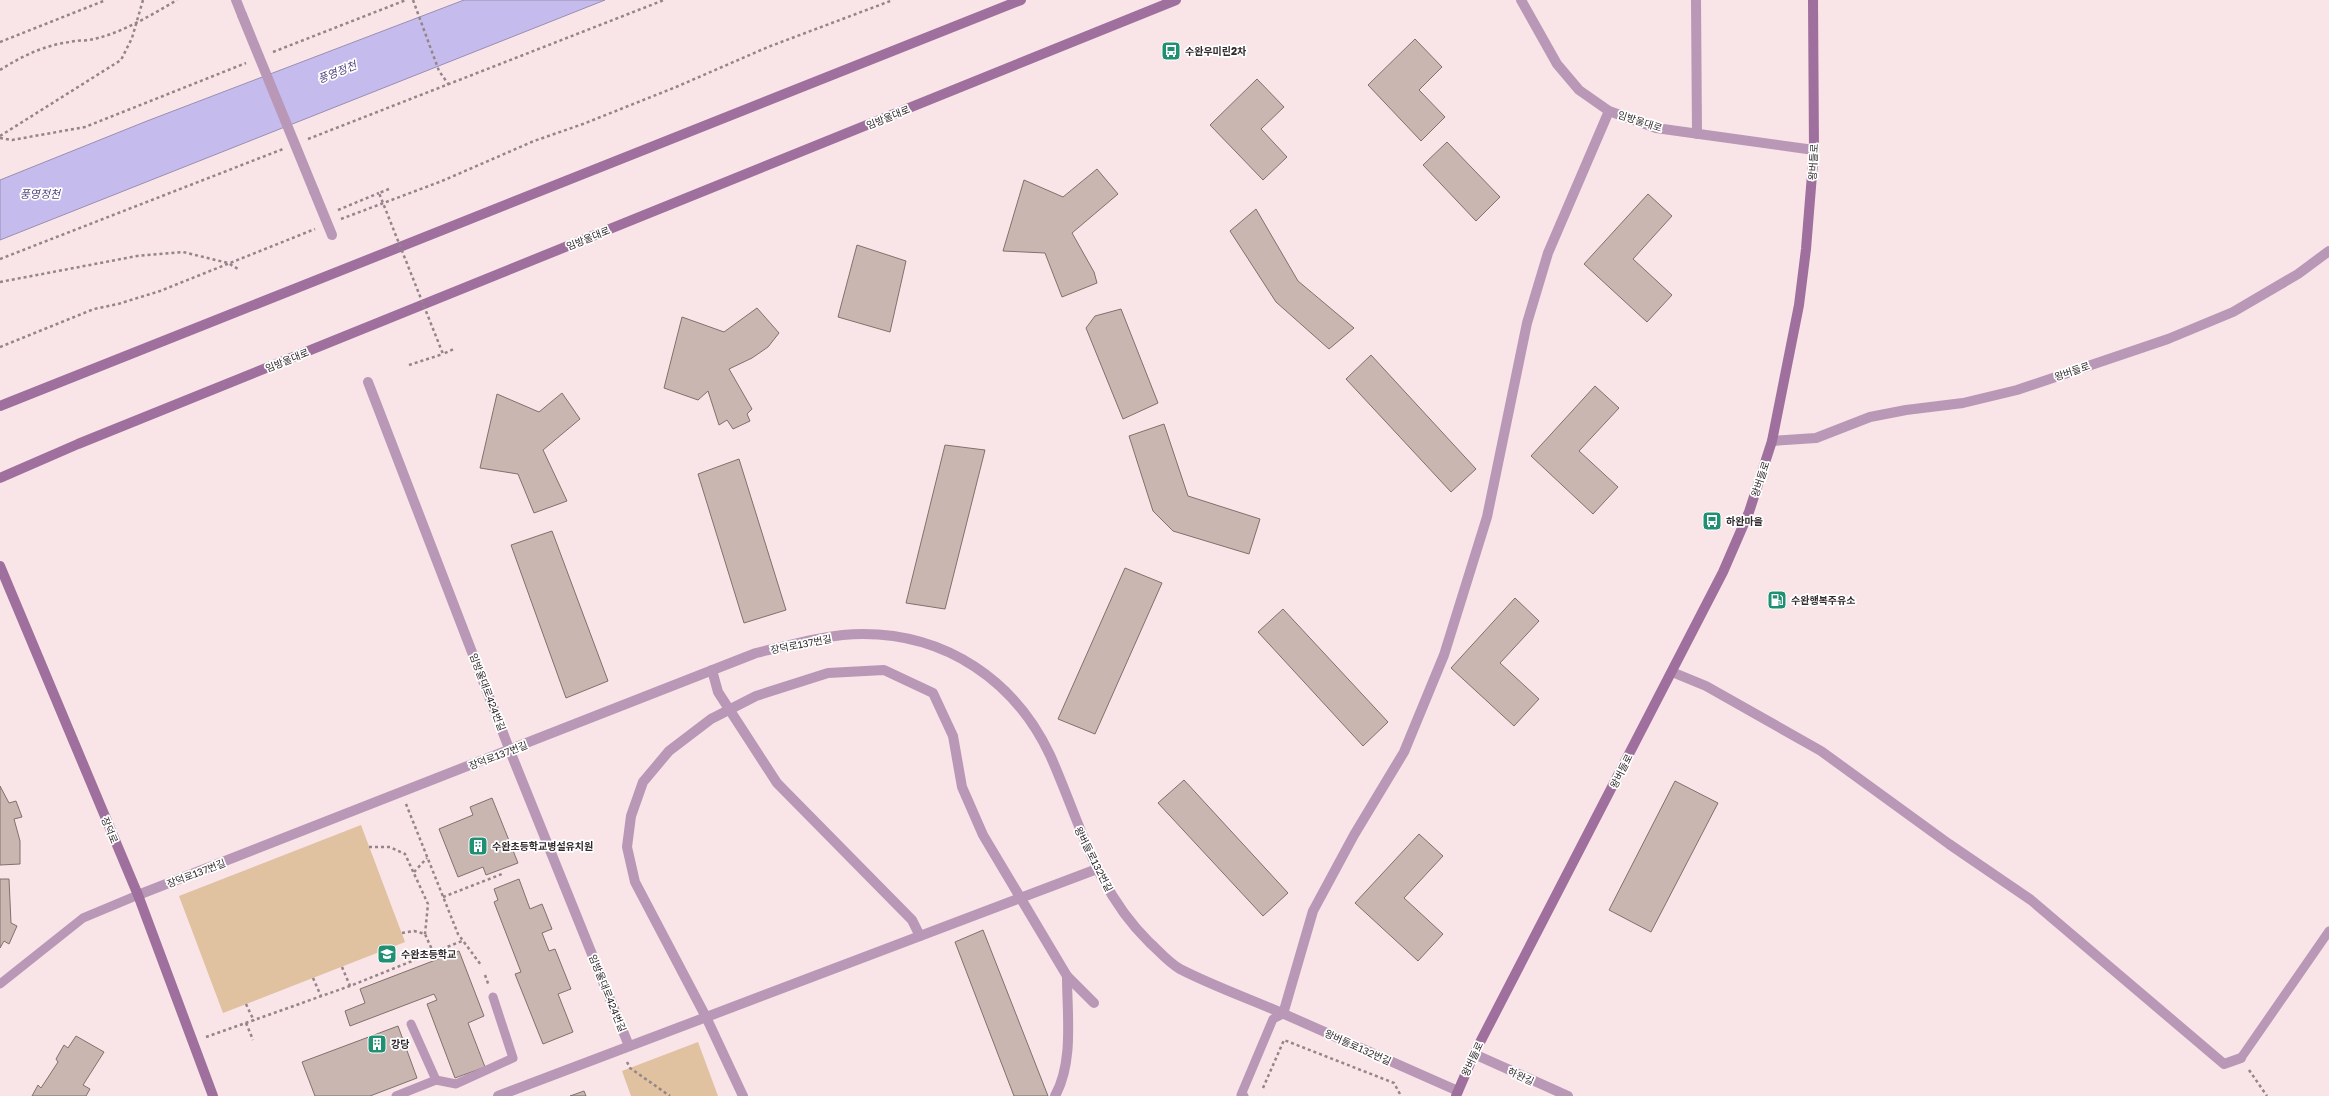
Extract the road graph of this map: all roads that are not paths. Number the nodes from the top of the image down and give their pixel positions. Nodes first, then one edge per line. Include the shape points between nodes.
1 (236, 0) edge
2 (1021, 0) edge
3 (1176, 0) edge
4 (1521, 0) edge
5 (1696, 0) edge
6 (1813, 0) edge
7 (1609, 111) junction
8 (1697, 134) junction
9 (1814, 150) junction
10 (332, 235) dead end
11 (2329, 251) edge
12 (368, 382) dead end
13 (0, 406) edge
14 (1772, 441) junction
15 (0, 478) edge
16 (0, 566) edge
17 (863, 634) joint
18 (712, 670) junction
19 (1672, 672) junction
20 (729, 709) junction
21 (510, 750) junction
22 (1097, 869) junction
23 (138, 895) junction
24 (1022, 898) junction
25 (2329, 931) edge
26 (920, 936) junction
27 (1067, 976) junction
28 (0, 984) edge
29 (493, 997) dead end
30 (1094, 1003) dead end
31 (1283, 1014) junction
32 (706, 1017) junction
33 (411, 1024) dead end
34 (625, 1047) junction
35 (1474, 1054) junction
36 (2240, 1058) joint
37 (436, 1080) junction
38 (1457, 1094) edge
39 (213, 1096) edge
40 (396, 1096) edge
41 (498, 1096) edge
42 (743, 1096) edge
43 (1055, 1096) edge
44 (1244, 1096) edge
45 (1568, 1096) edge

1 - 10 street, bridge
2 - 13 main road
3 - 15 main road, 임방울대로 via 78,444
4 - 7 street, 임방울대로 via 1557,64 1579,90
5 - 8 street
6 - 9 main road, 왕버들로
7 - 8 street, 임방울대로 via 1656,128
7 - 31 street via 1548,253 1527,323 1487,517 1444,655 1404,752 1312,911
8 - 9 street, 임방울대로
9 - 14 main road, 왕버들로 via 1799,305
11 - 14 street, 왕버들로 via 2298,274 2233,312 2168,340 2017,390 1963,403 1870,417 1816,438
12 - 21 street, 임방울대로424번길
14 - 19 main road, 왕버들로 via 1749,512 1723,572
16 - 23 main road, 장덕로
17 - 18 street, 장덕로137번길 via 823,638 756,653
17 - 22 street, 왕버들로132번길 via 915,641 966,660 991,676 1027,714 1049,755 1082,839
18 - 20 street via 718,692
18 - 21 street, 장덕로137번길
19 - 35 main road, 왕버들로
19 - 36 street via 1706,686 1821,751 2031,900 2224,1064
20 - 24 street via 756,696 828,673 884,670 933,693 953,736 962,787 968,801 983,835
20 - 26 street via 777,783 912,920
20 - 32 street via 710,719 669,751 643,782 631,816 627,847 635,882
21 - 23 street, 장덕로137번길
21 - 34 street, 임방울대로424번길
22 - 24 street
22 - 31 street, 왕버들로132번길 via 1127,917 1178,968
23 - 28 lane via 83,918
23 - 39 main road, 장덕로
24 - 26 street
24 - 27 street
25 - 36 lane
26 - 32 street
27 - 30 street
27 - 43 street via 1066,1058 1061,1085
29 - 37 lane via 514,1058 456,1084
31 - 38 street, 왕버들로132번길
31 - 44 lane via 1273,1019 1241,1095
32 - 34 street
32 - 42 street
33 - 37 lane
34 - 41 street
35 - 38 main road, 왕버들로
35 - 45 street, 하완길
37 - 40 lane

